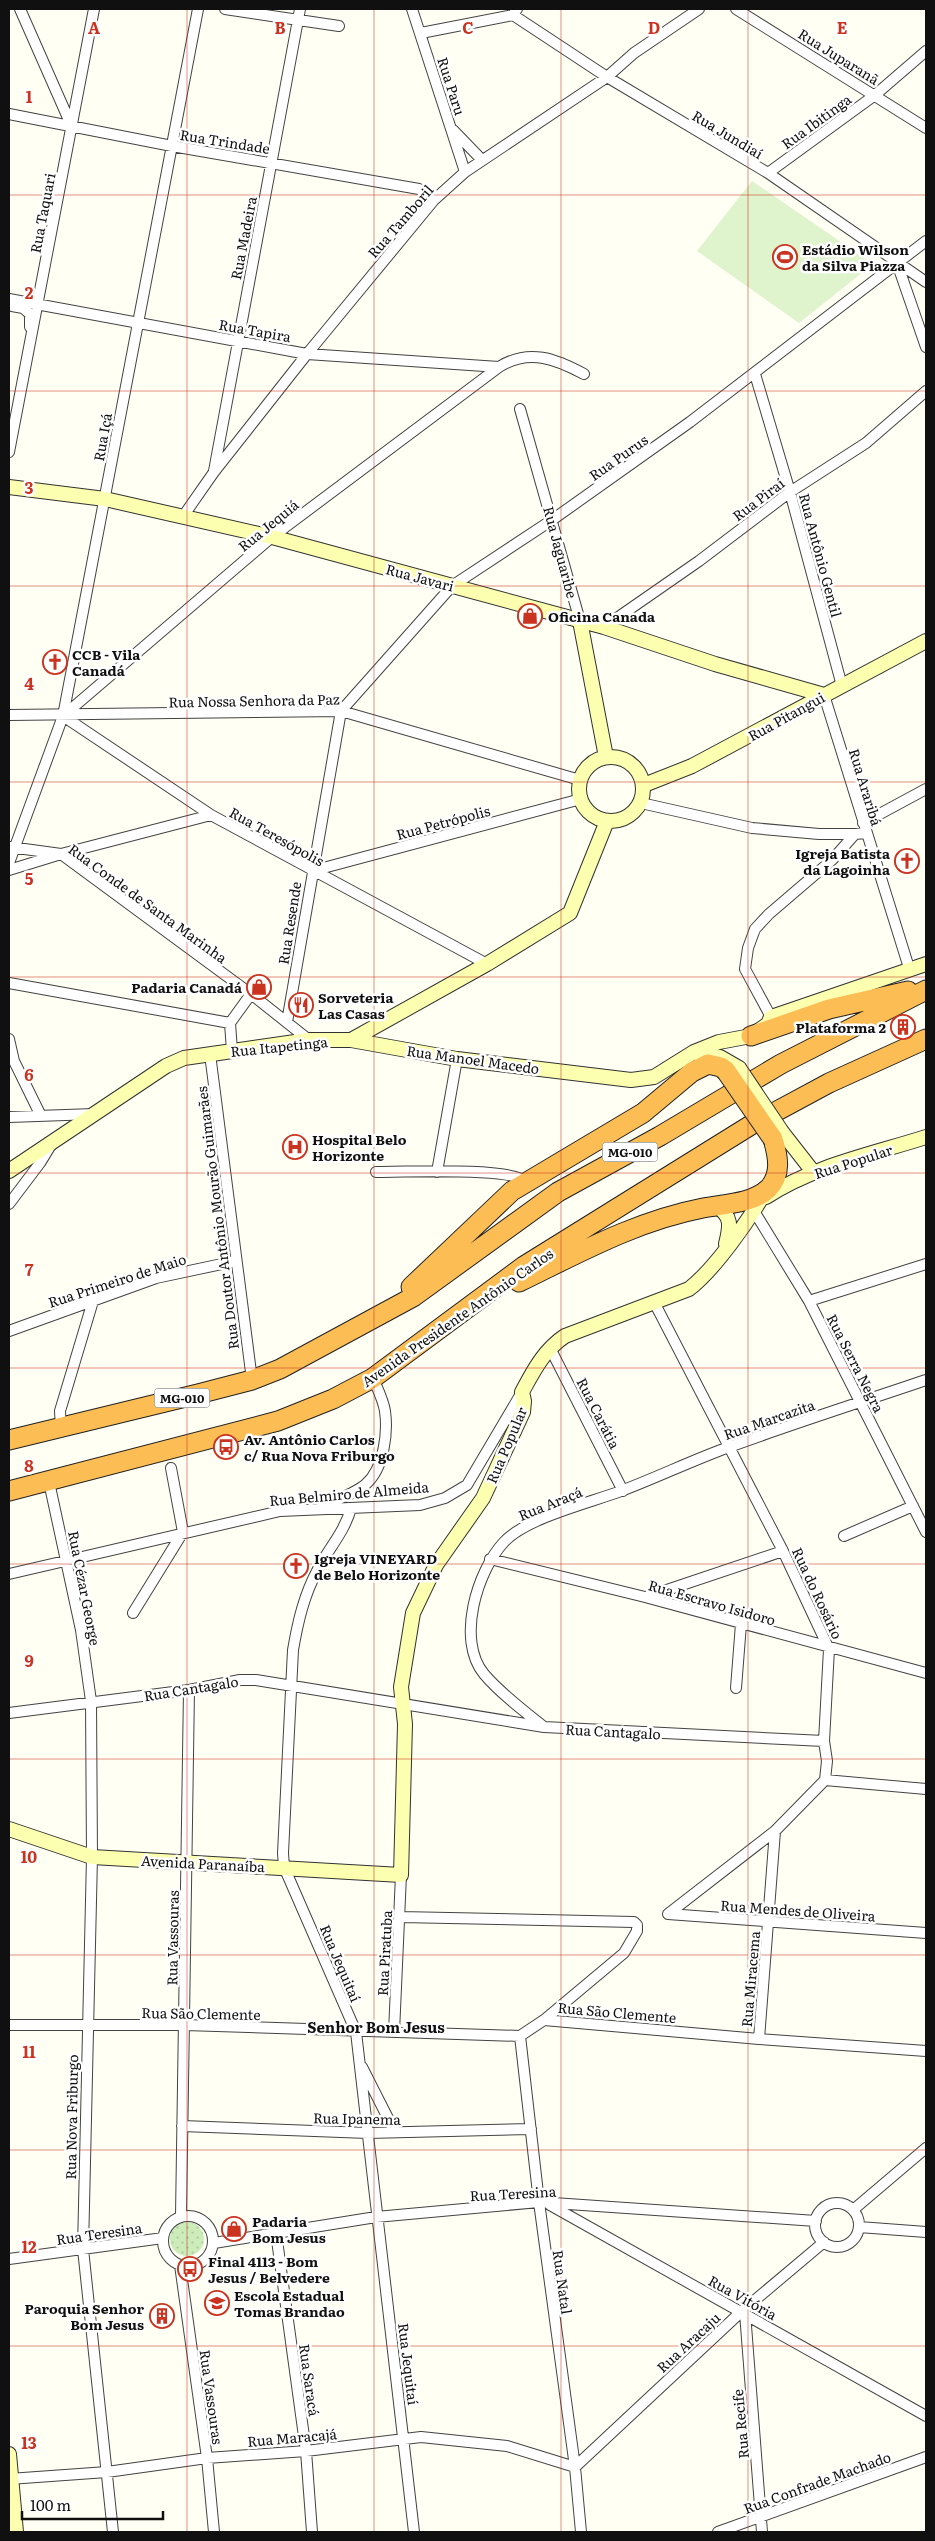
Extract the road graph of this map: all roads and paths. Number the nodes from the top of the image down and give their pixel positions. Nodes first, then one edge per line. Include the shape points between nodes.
1 (20, 9) edge
2 (94, 9) edge
3 (198, 9) edge
4 (225, 9) edge
5 (300, 9) edge
6 (412, 9) edge
7 (699, 9) edge
8 (736, 9) edge
9 (515, 12) edge
10 (298, 20) junction
11 (339, 26) dead end
12 (421, 33) junction
13 (926, 51) edge
14 (607, 76) junction
15 (875, 95) junction
16 (9, 114) edge
17 (72, 127) junction
18 (452, 128) junction
19 (926, 128) edge
20 (172, 146) junction
21 (482, 160) junction
22 (271, 162) junction
23 (465, 172) junction
24 (768, 173) junction
25 (434, 200) junction
26 (926, 241) edge
27 (897, 263) junction
28 (926, 282) edge
29 (9, 299) edge
30 (9, 305) edge
31 (39, 305) junction
32 (137, 321) junction
33 (237, 341) junction
34 (926, 347) edge
35 (307, 354) junction
36 (498, 367) junction
37 (584, 374) dead end
38 (755, 374) junction
39 (926, 391) edge
40 (520, 409) dead end
41 (14, 421) junction
42 (9, 452) edge
43 (214, 472) junction
44 (9, 487) edge
45 (790, 492) junction
46 (105, 499) junction
47 (184, 515) junction
48 (552, 520) junction
49 (272, 537) junction
50 (452, 586) junction
51 (580, 622) junction
52 (604, 627) junction
53 (925, 645) edge
54 (842, 686) junction
55 (824, 695) junction
56 (341, 711) junction
57 (9, 715) edge
58 (63, 716) junction
59 (606, 757) junction
60 (580, 780) junction
61 (644, 785) junction
62 (926, 789) edge
63 (581, 799) junction
64 (640, 803) junction
65 (211, 816) junction
66 (607, 821) junction
67 (864, 828) junction
68 (855, 834) junction
69 (12, 847) edge
70 (61, 854) junction
71 (9, 863) edge
72 (9, 870) edge
73 (312, 871) junction
74 (486, 964) junction
75 (926, 964) edge
76 (910, 971) junction
77 (9, 977) edge
78 (9, 983) edge
79 (926, 988) edge
80 (9, 990) edge
81 (251, 994) junction
82 (771, 1017) junction
83 (287, 1022) junction
84 (230, 1023) junction
85 (749, 1037) junction
86 (9, 1039) edge
87 (926, 1039) edge
88 (309, 1040) junction
89 (351, 1040) junction
90 (232, 1051) junction
91 (210, 1054) junction
92 (457, 1060) junction
93 (734, 1068) junction
94 (595, 1076) junction
95 (94, 1114) junction
96 (41, 1116) junction
97 (9, 1117) edge
98 (778, 1136) junction
99 (926, 1137) edge
100 (50, 1144) junction
101 (9, 1171) edge
102 (376, 1172) dead end
103 (436, 1172) junction
104 (814, 1173) junction
105 (526, 1182) junction
106 (765, 1198) junction
107 (9, 1204) edge
108 (716, 1206) junction
109 (725, 1248) junction
110 (236, 1260) junction
111 (926, 1264) edge
112 (93, 1301) junction
113 (809, 1301) junction
114 (654, 1302) junction
115 (473, 1304) junction
116 (376, 1316) junction
117 (9, 1331) edge
118 (550, 1348) junction
119 (373, 1378) junction
120 (252, 1380) junction
121 (926, 1380) edge
122 (522, 1392) junction
123 (861, 1403) junction
124 (61, 1428) junction
125 (9, 1440) edge
126 (728, 1447) junction
127 (171, 1468) dead end
128 (49, 1482) junction
129 (623, 1490) junction
130 (9, 1491) edge
131 (913, 1506) junction
132 (318, 1508) junction
133 (351, 1508) junction
134 (183, 1532) junction
135 (926, 1532) edge
136 (844, 1536) dead end
137 (782, 1551) junction
138 (490, 1560) junction
139 (66, 1561) junction
140 (9, 1574) edge
141 (646, 1597) junction
142 (133, 1613) dead end
143 (741, 1624) junction
144 (829, 1649) junction
145 (926, 1673) edge
146 (291, 1686) junction
147 (736, 1688) dead end
148 (189, 1690) junction
149 (91, 1702) junction
150 (402, 1705) junction
151 (9, 1713) edge
152 (544, 1727) junction
153 (824, 1741) junction
154 (825, 1780) junction
155 (926, 1789) edge
156 (9, 1829) edge
157 (775, 1831) junction
158 (92, 1857) junction
159 (188, 1862) junction
160 (284, 1867) junction
161 (401, 1875) junction
162 (400, 1917) junction
163 (768, 1923) junction
164 (926, 1933) edge
165 (544, 2020) junction
166 (9, 2025) edge
167 (87, 2025) junction
168 (184, 2025) junction
169 (356, 2032) junction
170 (394, 2032) junction
171 (520, 2036) junction
172 (759, 2039) junction
173 (926, 2051) edge
174 (358, 2060) junction
175 (182, 2126) junction
176 (531, 2129) junction
177 (396, 2132) junction
178 (368, 2133) junction
179 (926, 2148) edge
180 (542, 2203) junction
181 (853, 2210) junction
182 (181, 2216) junction
183 (376, 2217) junction
184 (816, 2221) junction
185 (859, 2227) junction
186 (926, 2232) edge
187 (276, 2233) junction
188 (163, 2238) junction
189 (824, 2242) junction
190 (214, 2243) junction
191 (83, 2249) junction
192 (9, 2259) edge
193 (180, 2265) junction
194 (743, 2312) junction
195 (926, 2416) edge
196 (404, 2439) junction
197 (306, 2451) junction
198 (9, 2454) edge
199 (926, 2457) edge
200 (207, 2458) junction
201 (575, 2466) junction
202 (107, 2472) junction
203 (10, 2479) edge
204 (762, 2517) junction
205 (16, 2532) edge
206 (113, 2532) edge
207 (214, 2532) edge
208 (312, 2532) edge
209 (414, 2532) edge
210 (581, 2532) edge
211 (718, 2532) edge
212 (762, 2532) edge

1 - 17 street
2 - 17 street, Rua Taquari
3 - 20 street, Rua Içá
4 - 10 street
5 - 10 street, Rua Madeira
6 - 12 street, Rua Paru
7 - 14 street, Rua Tamboril
8 - 15 street, Rua Juparanã
9 - 12 street
9 - 14 street, Rua Jundiaí
10 - 11 street
10 - 22 street, Rua Madeira
12 - 18 street, Rua Paru
13 - 15 street, Rua Ibitinga
14 - 21 street, Rua Tamboril
14 - 24 street, Rua Jundiaí
15 - 19 street, Rua Juparanã
15 - 24 street, Rua Ibitinga
16 - 17 street, Rua Trindade
17 - 20 street, Rua Trindade
17 - 31 street, Rua Taquari
18 - 21 street
18 - 23 street, Rua Paru
20 - 22 street, Rua Trindade
20 - 32 street, Rua Içá
21 - 23 street, Rua Tamboril
22 - 25 street, Rua Trindade via 419,189
22 - 33 street, Rua Madeira
23 - 25 street, Rua Tamboril
24 - 27 street, Rua Jundiaí
25 - 35 street, Rua Tamboril
26 - 27 street, Rua Purus
27 - 28 street, Rua Jundiaí
27 - 34 street
27 - 38 street, Rua Purus
29 - 31 street, Rua Tapira
30 - 41 street, Rua Taquari via 23,308 30,314
31 - 32 street, Rua Tapira
31 - 41 street, Rua Taquari
32 - 33 street, Rua Tapira
32 - 46 street, Rua Içá
33 - 35 street, Rua Tapira
33 - 43 street, Rua Madeira
35 - 36 street, Rua Tapira
35 - 43 street, Rua Tamboril
36 - 37 street via 517,358 539,356
36 - 49 street, Rua Jequiá
38 - 45 street, Rua Antônio Gentil
38 - 48 street, Rua Purus
39 - 45 street, Rua Piraí via 866,443
40 - 48 street, Rua Jaguaribe
41 - 42 street, Rua Taquari
43 - 47 street, Rua Tamboril
44 - 46 street, Rua Javari
45 - 52 street, Rua Piraí
45 - 54 street, Rua Antônio Gentil
46 - 47 street, Rua Javari
46 - 58 street, Rua Içá
47 - 49 street, Rua Javari
48 - 50 street, Rua Purus
48 - 51 street, Rua Jaguaribe
49 - 50 street, Rua Javari
49 - 58 street, Rua Jequiá
50 - 51 street, Rua Javari
50 - 56 street, Rua Purus
51 - 52 street, Rua Javari
51 - 59 street, Rua Jaguaribe
52 - 55 street, Rua Javari via 715,664
53 - 54 street, Rua Pitangui
54 - 55 street, Rua Pitangui
55 - 61 street, Rua Pitangui via 692,766
55 - 67 street, Rua Araribá
56 - 58 street, Rua Nossa Senhora da Paz
56 - 60 street, Rua Nossa Senhora da Paz
56 - 73 street, Rua Resende
57 - 58 street, Rua Nossa Senhora da Paz
58 - 65 street, Rua Teresópolis
58 - 69 street, Rua Içá
59 - 60 street via 594,761
59 - 61 street via 619,757 630,763 640,772
60 - 63 street
61 - 64 street
62 - 67 street
63 - 66 street via 587,810
63 - 73 street, Rua Petrópolis
64 - 66 street via 626,818
64 - 68 street via 752,828
65 - 70 street
65 - 73 street, Rua Teresópolis
66 - 74 street, Rua Itapetinga via 570,913
67 - 68 street
67 - 76 street, Rua Araribá
68 - 82 street via 832,860 755,929 745,969
69 - 70 street, Rua Conde de Santa Marinha
69 - 71 street, Rua Içá
70 - 72 street
70 - 81 street, Rua Conde de Santa Marinha
73 - 74 street, Rua Teresópolis
73 - 83 street, Rua Resende
74 - 89 street, Rua Itapetinga
75 - 76 street
76 - 82 street
77 - 78 street
78 - 80 street
78 - 84 street
79 - 85 highway via 829,1009
79 - 116 highway, MG-010 via 781,1064 558,1192 413,1297
81 - 83 street, Rua Conde de Santa Marinha
81 - 84 street
82 - 85 street via 768,1024
83 - 88 street, Rua Conde de Santa Marinha
84 - 90 street
85 - 93 street via 737,1056
85 - 94 street, Rua Manoel Macedo via 719,1042 694,1052 654,1077 631,1080
86 - 96 street via 14,1061
87 - 115 highway, Avenida Presidente Antônio Carlos / MG-010 via 828,1083 751,1125 524,1266
88 - 89 street, Rua Itapetinga
88 - 90 street, Rua Itapetinga
89 - 92 street, Rua Manoel Macedo
90 - 91 street, Rua Itapetinga
91 - 95 street, Rua Itapetinga via 184,1058 166,1066
91 - 110 street, Rua Doutor Antônio Mourão Guimarães
92 - 94 street, Rua Manoel Macedo
92 - 103 street
93 - 94 street, Rua Manoel Macedo via 720,1057 710,1057 657,1081 635,1084
93 - 98 highway, bridge
93 - 105 highway via 708,1064 692,1072 643,1113
95 - 96 street
95 - 100 street, Rua Itapetinga
96 - 97 street
98 - 104 street
98 - 106 highway via 778,1171
99 - 104 street, Rua Popular
100 - 101 street, Rua Itapetinga
100 - 107 street
102 - 103 street
103 - 105 street via 496,1173 517,1176
104 - 106 street, Rua Popular
105 - 116 highway via 512,1191
106 - 108 highway
106 - 109 street, Rua Popular
106 - 113 street, Rua Serra Negra
108 - 109 street, Rua Popular via 726,1213 730,1221
108 - 115 highway via 640,1224
109 - 114 street, Rua Popular via 700,1280
110 - 112 street, Rua Primeiro de Maio via 156,1278
110 - 120 street, Rua Doutor Antônio Mourão Guimarães
111 - 113 street
112 - 117 street, Rua Primeiro de Maio
112 - 124 street via 60,1411
113 - 123 street, Rua Serra Negra
114 - 118 street, Rua Popular via 565,1336
114 - 126 street, Rua do Rosário
115 - 119 highway, Avenida Presidente Antônio Carlos / MG-010
116 - 120 highway, MG-010 via 280,1369
118 - 122 street, Rua Popular via 538,1362
118 - 129 street, Rua Carátia
119 - 128 highway, Avenida Presidente Antônio Carlos / MG-010 via 333,1399 278,1421
119 - 132 street via 385,1410 386,1426 375,1473 365,1485
120 - 124 highway, MG-010
121 - 123 street, Rua Marcazita
122 - 133 street, Rua Belmiro de Almeida via 467,1485 446,1498 420,1504
122 - 150 street, Rua Popular via 523,1412 483,1498 436,1565 413,1614 401,1687
123 - 126 street, Rua Marcazita
123 - 131 street, Rua Serra Negra
124 - 125 highway, MG-010
126 - 129 street, Rua Marcazita
126 - 137 street, Rua do Rosário
127 - 134 street
128 - 130 highway, Avenida Presidente Antônio Carlos / MG-010
128 - 139 street, Rua Cézar George
129 - 138 street, Rua Araçá via 524,1526 505,1540
131 - 135 street, Rua Serra Negra
131 - 136 street
132 - 133 street, Rua Belmiro de Almeida
132 - 134 street, Rua Belmiro de Almeida via 280,1511
133 - 146 street, Rua Jequitaí via 343,1529 318,1568 298,1617
134 - 139 street, Rua Belmiro de Almeida
134 - 142 street
137 - 141 street
137 - 144 street, Rua do Rosário
138 - 141 street, Rua Escravo Isidoro
138 - 152 street, Rua Araçá via 473,1609 474,1655 483,1674
139 - 140 street, Rua Belmiro de Almeida
139 - 149 street, Rua Cézar George via 81,1630
141 - 143 street, Rua Escravo Isidoro
143 - 144 street, Rua Escravo Isidoro
143 - 147 street
144 - 145 street, Rua Escravo Isidoro
144 - 153 street, Rua do Rosário
146 - 148 street, Rua Cantagalo via 240,1680
146 - 150 street, Rua Cantagalo
146 - 160 street, Rua Jequitaí
148 - 149 street, Rua Cantagalo
148 - 159 street, Rua Vassouras
149 - 151 street, Rua Cantagalo
149 - 158 street, Rua Nova Friburgo
150 - 152 street, Rua Cantagalo
150 - 161 street via 405,1724
152 - 153 street, Rua Cantagalo
153 - 154 street, Rua do Rosário
154 - 155 street
154 - 157 street
156 - 158 street, Avenida Paranaíba
157 - 163 street, Rua Miracema
157 - 163 street, Rua Mendes de Oliveira via 668,1914
158 - 159 street, Avenida Paranaíba
158 - 167 street, Rua Nova Friburgo
159 - 160 street, Avenida Paranaíba
159 - 168 street, Rua Vassouras
160 - 161 street, Avenida Paranaíba
160 - 169 street, Rua Jequitaí
161 - 162 street, Rua Piratuba
162 - 165 street via 634,1922 637,1931 624,1953
162 - 170 street, Rua Piratuba
163 - 164 street, Rua Mendes de Oliveira
163 - 172 street, Rua Miracema
165 - 171 street, Rua São Clemente
165 - 172 street, Rua São Clemente
166 - 167 street, Rua São Clemente
167 - 168 street, Rua São Clemente
167 - 191 street, Rua Nova Friburgo
168 - 169 street, Rua São Clemente
168 - 175 street, Rua Vassouras
169 - 170 street, Rua São Clemente
169 - 174 street, Rua Jequitaí
170 - 171 street, Rua São Clemente
171 - 176 street, Rua Natal
172 - 173 street, Rua São Clemente
174 - 177 street
174 - 178 street, Rua Jequitaí
175 - 178 street, Rua Ipanema
175 - 182 street, Rua Vassouras
176 - 177 street, Rua Ipanema
176 - 180 street, Rua Natal
177 - 178 street, Rua Ipanema
178 - 183 street, Rua Jequitaí
179 - 181 street
180 - 183 street, Rua Teresina
180 - 184 street, Rua Teresina
180 - 194 street, Rua Vitória
180 - 201 street, Rua Natal
181 - 184 street via 842,2203 828,2205
181 - 185 street
182 - 188 street via 169,2224
182 - 190 street via 190,2215 205,2221
183 - 187 street, Rua Teresina
183 - 196 street, Rua Jequitaí
184 - 189 street via 817,2233
185 - 186 street
185 - 189 street via 854,2239 842,2246
187 - 190 street, Rua Teresina
187 - 197 street, Rua Saracá
188 - 191 street, Rua Teresina
188 - 193 street via 167,2255
189 - 194 street, Rua Aracaju
190 - 193 street via 202,2262
191 - 192 street, Rua Teresina
191 - 202 street, Rua Nova Friburgo
193 - 200 street, Rua Vassouras
194 - 195 street, Rua Vitória
194 - 201 street, Rua Aracaju
194 - 204 street, Rua Recife
196 - 197 street, Rua Maracajá
196 - 201 street, Rua Maracajá via 507,2446
196 - 209 street, Rua Jequitaí
197 - 200 street, Rua Maracajá
197 - 208 street, Rua Saracá
198 - 203 street
199 - 204 street, Rua Confrade Machado
200 - 202 street, Rua Maracajá
200 - 207 street, Rua Vassouras
201 - 210 street, Rua Natal
202 - 203 street, Rua Maracajá
202 - 206 street, Rua Nova Friburgo
203 - 205 street
204 - 211 street, Rua Confrade Machado
204 - 212 street, Rua Recife

